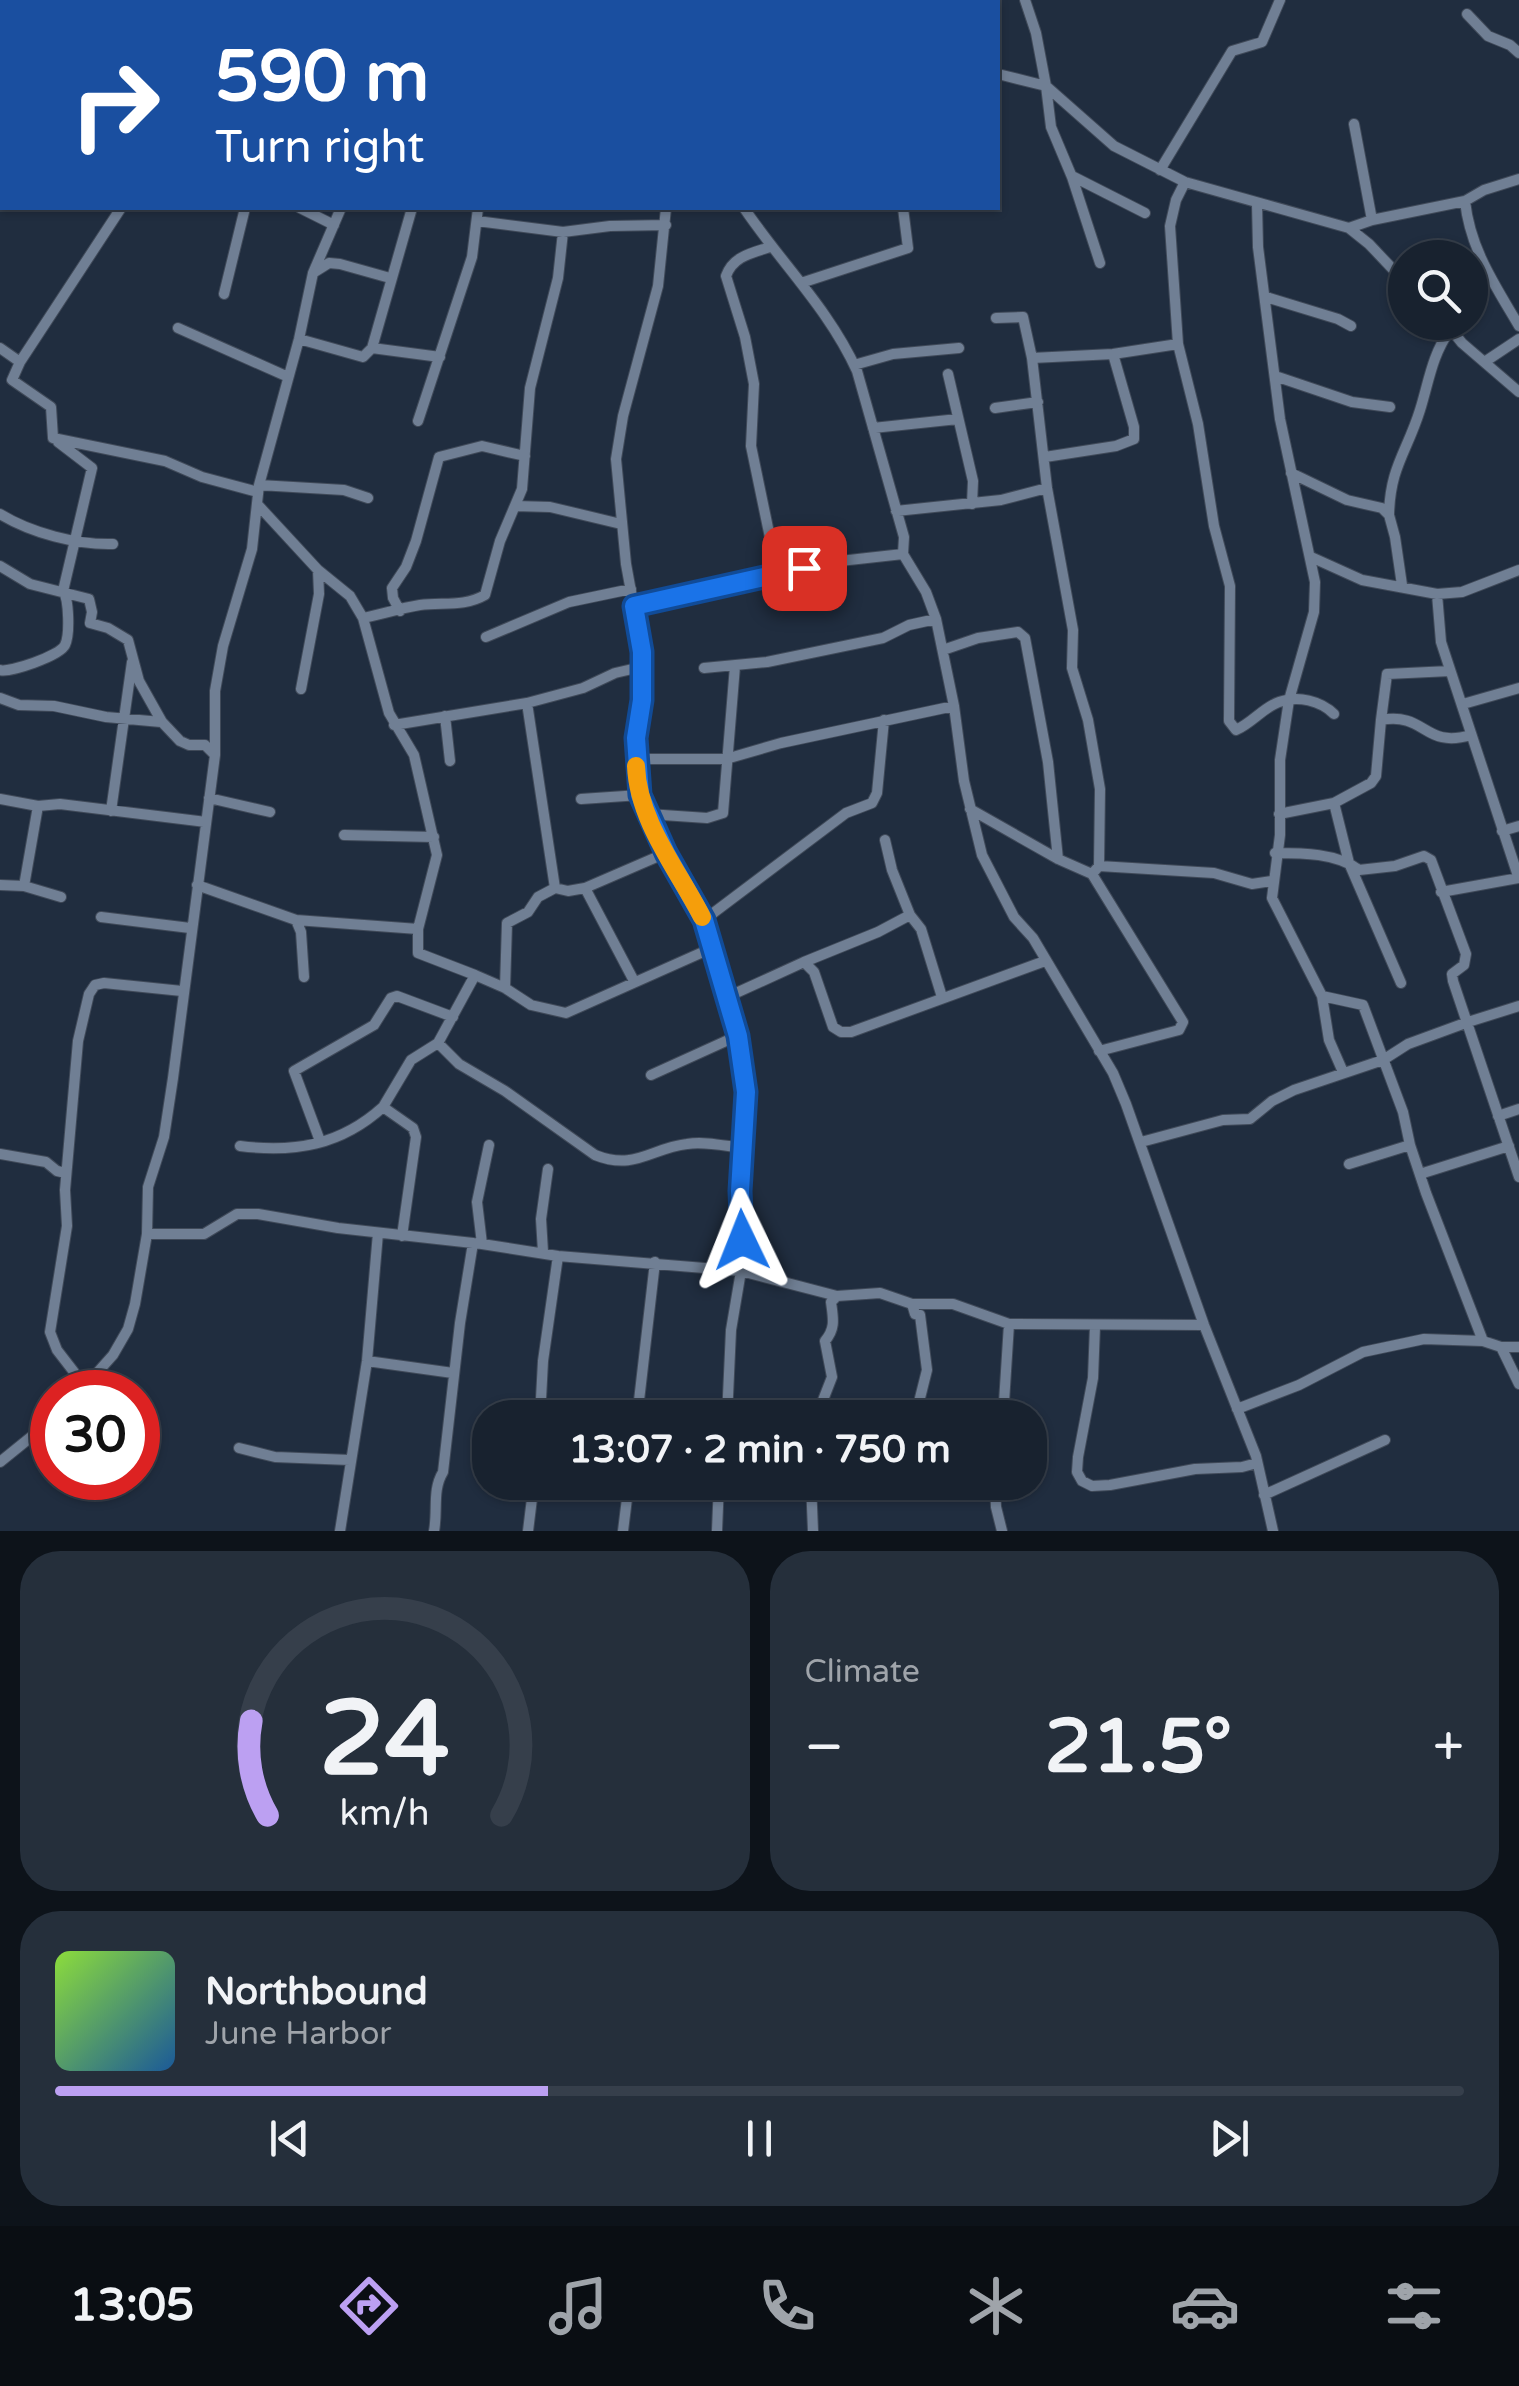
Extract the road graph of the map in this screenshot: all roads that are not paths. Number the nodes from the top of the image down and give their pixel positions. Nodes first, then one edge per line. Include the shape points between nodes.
1 (1025, 0) edge
2 (1280, 0) edge
3 (1467, 14) dead end
4 (1519, 53) edge
5 (1000, 74) edge
6 (1046, 86) junction
7 (1354, 124) dead end
8 (1160, 170) junction
9 (1072, 176) junction
10 (1519, 179) edge
11 (1185, 182) junction
12 (1465, 201) junction
13 (1257, 204) junction
14 (120, 210) edge
15 (245, 210) edge
16 (304, 210) edge
17 (341, 210) edge
18 (411, 210) edge
19 (478, 210) edge
20 (666, 210) edge
21 (746, 210) edge
22 (903, 210) edge
23 (1145, 213) dead end
24 (1372, 220) junction
25 (477, 221) junction
26 (666, 225) junction
27 (334, 226) junction
28 (1349, 228) junction
29 (563, 232) junction
30 (770, 247) junction
31 (1100, 263) dead end
32 (1388, 264) edge
33 (313, 273) junction
34 (390, 278) junction
35 (801, 283) junction
36 (224, 294) dead end
37 (1266, 296) junction
38 (996, 318) dead end
39 (1351, 326) dead end
40 (1519, 326) edge
41 (178, 328) dead end
42 (299, 339) junction
43 (1441, 340) edge
44 (1463, 340) edge
45 (1519, 340) edge
46 (1178, 344) junction
47 (0, 348) edge
48 (372, 348) junction
49 (959, 348) dead end
50 (1113, 354) junction
51 (440, 357) junction
52 (1032, 358) junction
53 (1486, 361) junction
54 (20, 362) junction
55 (854, 365) junction
56 (948, 374) dead end
57 (286, 376) junction
58 (1276, 376) junction
59 (1519, 392) edge
60 (1038, 402) junction
61 (995, 408) dead end
62 (1390, 408) dead end
63 (958, 418) junction
64 (418, 421) dead end
65 (872, 428) junction
66 (54, 438) junction
67 (525, 456) junction
68 (1045, 457) junction
69 (1291, 473) junction
70 (1047, 488) junction
71 (258, 494) junction
72 (368, 498) dead end
73 (972, 504) junction
74 (516, 506) junction
75 (896, 511) junction
76 (0, 514) edge
77 (1388, 515) junction
78 (621, 524) junction
79 (76, 539) junction
80 (113, 544) dead end
81 (903, 554) junction
82 (1312, 557) junction
83 (0, 566) edge
84 (318, 570) junction
85 (1519, 570) edge
86 (778, 576) junction
87 (1402, 586) junction
88 (631, 588) junction
89 (63, 590) junction
90 (1438, 594) junction
91 (634, 606) junction
92 (400, 611) junction
93 (363, 618) junction
94 (936, 618) junction
95 (486, 636) dead end
96 (943, 650) junction
97 (133, 651) junction
98 (735, 666) junction
99 (642, 667) junction
100 (704, 668) dead end
101 (1, 672) edge
102 (1450, 672) junction
103 (1519, 688) edge
104 (302, 689) dead end
105 (0, 698) edge
106 (1289, 700) junction
107 (528, 703) junction
108 (1463, 704) junction
109 (954, 706) junction
110 (1334, 714) dead end
111 (445, 716) junction
112 (124, 720) junction
113 (884, 720) junction
114 (1382, 720) junction
115 (162, 722) junction
116 (394, 725) junction
117 (1471, 735) junction
118 (215, 755) junction
119 (636, 759) junction
120 (726, 759) junction
121 (450, 761) dead end
122 (640, 795) junction
123 (209, 798) junction
124 (0, 799) edge
125 (581, 799) dead end
126 (1334, 802) junction
127 (38, 806) junction
128 (970, 808) junction
129 (111, 811) junction
130 (270, 812) dead end
131 (648, 814) junction
132 (1279, 814) junction
133 (206, 822) junction
134 (1519, 826) edge
135 (1502, 831) junction
136 (344, 835) dead end
137 (434, 837) junction
138 (885, 840) dead end
139 (666, 853) junction
140 (1275, 854) junction
141 (1058, 859) junction
142 (1349, 863) junction
143 (1096, 870) junction
144 (1518, 877) edge
145 (1272, 881) junction
146 (0, 885) edge
147 (197, 885) junction
148 (24, 886) junction
149 (555, 888) junction
150 (586, 888) junction
151 (1441, 892) junction
152 (61, 897) dead end
153 (910, 915) junction
154 (101, 916) dead end
155 (296, 920) junction
156 (704, 920) junction
157 (190, 928) junction
158 (418, 929) junction
159 (712, 948) junction
160 (1046, 961) junction
161 (804, 962) junction
162 (475, 975) junction
163 (304, 977) dead end
164 (634, 981) junction
165 (1401, 983) dead end
166 (505, 988) junction
167 (182, 991) junction
168 (1322, 996) junction
169 (942, 997) junction
170 (725, 998) junction
171 (1519, 1006) edge
172 (454, 1017) junction
173 (1468, 1022) junction
174 (738, 1036) junction
175 (438, 1043) junction
176 (1099, 1051) junction
177 (1383, 1060) junction
178 (1343, 1072) junction
179 (651, 1075) dead end
180 (383, 1108) junction
181 (1519, 1109) edge
182 (1498, 1116) junction
183 (320, 1141) junction
184 (1141, 1142) junction
185 (489, 1145) dead end
186 (240, 1146) dead end
187 (1410, 1146) junction
188 (1509, 1146) junction
189 (743, 1148) junction
190 (0, 1154) edge
191 (1349, 1164) dead end
192 (548, 1169) dead end
193 (66, 1173) junction
194 (1420, 1174) junction
195 (1519, 1177) edge
196 (378, 1233) junction
197 (147, 1234) junction
198 (402, 1236) junction
199 (477, 1244) junction
200 (543, 1252) junction
201 (558, 1256) junction
202 (655, 1262) junction
203 (742, 1271) junction
204 (837, 1296) junction
205 (912, 1304) junction
206 (1009, 1324) junction
207 (1204, 1325) junction
208 (1096, 1326) junction
209 (1483, 1341) junction
210 (1501, 1347) junction
211 (1519, 1347) edge
212 (367, 1361) junction
213 (72, 1370) edge
214 (99, 1370) edge
215 (454, 1373) junction
216 (1519, 1384) edge
217 (541, 1400) edge
218 (639, 1400) edge
219 (728, 1400) edge
220 (823, 1400) edge
221 (920, 1400) edge
222 (1004, 1400) edge
223 (1237, 1410) junction
224 (30, 1438) edge
225 (1385, 1440) dead end
226 (239, 1448) dead end
227 (350, 1460) junction
228 (0, 1462) edge
229 (1258, 1463) junction
230 (1264, 1495) junction
231 (532, 1500) edge
232 (627, 1500) edge
233 (718, 1500) edge
234 (812, 1500) edge
235 (995, 1500) edge
236 (340, 1531) edge
237 (434, 1531) edge
238 (528, 1531) edge
239 (623, 1531) edge
240 (717, 1531) edge
241 (813, 1531) edge
242 (1002, 1531) edge
243 (1273, 1531) edge

1 - 6 street
2 - 8 street via 1262,42 1232,51
3 - 4 street
5 - 6 street
6 - 8 street via 1114,146
6 - 9 street via 1051,127
7 - 24 street
8 - 11 street
9 - 23 street
9 - 31 street
10 - 12 street
11 - 13 street
11 - 46 street via 1170,226
12 - 24 street
12 - 40 street via 1482,262
13 - 28 street
13 - 37 street
14 - 54 street
15 - 36 street
16 - 27 street
17 - 27 street
18 - 34 street
19 - 25 street
20 - 26 street
21 - 30 street
22 - 35 street via 908,248
24 - 28 street
25 - 29 street
25 - 51 street
26 - 29 street
26 - 78 street via 654,302 618,440
27 - 33 street
28 - 32 street
29 - 67 street via 530,388
30 - 35 street
30 - 86 street via 736,259 726,276 754,384 751,446
33 - 34 street via 340,264
33 - 42 street
34 - 48 street
35 - 55 street
37 - 39 street
37 - 58 street
38 - 52 street via 1022,317
41 - 57 street
42 - 48 street via 363,356
42 - 57 street
43 - 77 street via 1394,469
44 - 53 street
45 - 53 street
46 - 50 street
46 - 106 street via 1230,586 1230,721 1236,730
47 - 54 street
48 - 51 street
49 - 55 street
50 - 52 street
50 - 68 street via 1134,438
51 - 64 street
52 - 60 street
53 - 59 street
54 - 66 street via 12,380 51,407
55 - 65 street
56 - 63 street
57 - 71 street
58 - 62 street
58 - 69 street
60 - 61 street
60 - 68 street
63 - 65 street
63 - 73 street
65 - 75 street
66 - 71 street via 166,460
66 - 79 street via 92,468
67 - 74 street
67 - 92 street via 482,446 439,457 416,541 392,588
68 - 70 street
69 - 77 street
69 - 82 street
70 - 73 street
70 - 143 street via 1074,630 1072,668 1100,789
71 - 72 street via 344,490
71 - 84 street
71 - 118 street via 252,549 215,691
73 - 75 street
74 - 78 street
74 - 92 street via 486,595
75 - 81 street
76 - 79 street
77 - 87 street
78 - 88 street
79 - 80 street
79 - 89 street
81 - 86 street
81 - 94 street
82 - 87 street via 1362,580
82 - 106 street via 1314,612
83 - 89 street via 30,584
84 - 93 street via 346,590
84 - 104 street
85 - 90 street
86 - 91 street
87 - 90 street
88 - 91 street
88 - 95 street via 569,602
89 - 97 street via 89,599 90,623 128,640
89 - 101 street via 69,599 64,648
90 - 102 street
91 - 99 street
92 - 93 street
93 - 116 street
94 - 96 street
94 - 98 street via 883,638
96 - 109 street
96 - 141 street via 1018,632 1026,638
97 - 112 street
97 - 115 street via 139,681
98 - 100 street
98 - 120 street
99 - 107 street
99 - 119 street
102 - 108 street
102 - 114 street via 1387,674
103 - 108 street
105 - 112 street
106 - 110 street via 1324,704
106 - 132 street
107 - 111 street
107 - 149 street
108 - 117 street
109 - 113 street
109 - 128 street
111 - 116 street
111 - 121 street
112 - 115 street
112 - 129 street
113 - 120 street
113 - 156 street via 872,803 846,812
114 - 117 street via 1405,717 1442,739
114 - 126 street via 1376,776
115 - 118 street via 188,746 206,745
116 - 137 street via 414,754
117 - 135 street
118 - 123 street
119 - 120 street
119 - 122 street
120 - 131 street via 718,816
122 - 125 street
122 - 131 street
123 - 130 street
123 - 133 street
124 - 127 street
126 - 132 street
126 - 142 street
127 - 129 street
127 - 148 street
128 - 141 street
128 - 160 street via 989,870
129 - 133 street
131 - 139 street
132 - 140 street
133 - 147 street
134 - 135 street
135 - 144 street
136 - 137 street
137 - 158 street via 437,855
138 - 153 street
139 - 150 street
139 - 156 street
140 - 142 street
140 - 145 street
141 - 143 street
142 - 151 street via 1359,870 1428,857
142 - 165 street
143 - 145 street via 1196,871 1252,884
143 - 176 street via 1183,1022 1179,1030
144 - 151 street
145 - 168 street via 1272,898
146 - 148 street
147 - 155 street
147 - 157 street
148 - 152 street
149 - 150 street
149 - 166 street via 508,922
150 - 164 street
151 - 173 street via 1466,954 1452,974
153 - 161 street
153 - 169 street
154 - 157 street
155 - 158 street
155 - 163 street
156 - 159 street
157 - 167 street
158 - 162 street via 419,956
159 - 164 street
159 - 170 street
160 - 169 street
160 - 176 street
161 - 169 street via 841,1032
161 - 170 street
162 - 166 street
162 - 172 street
164 - 166 street via 566,1014 530,1005
167 - 193 street via 104,983 89,994
167 - 197 street via 164,1137 148,1187
168 - 177 street via 1363,1005
168 - 178 street
170 - 174 street
171 - 173 street
172 - 175 street
172 - 183 street via 391,998 374,1026 294,1071
173 - 177 street
173 - 182 street
174 - 179 street
174 - 189 street via 746,1092
175 - 180 street via 411,1060
175 - 189 street via 459,1064 610,1161 630,1162 683,1144
176 - 184 street
177 - 178 street
177 - 187 street
178 - 184 street via 1272,1101 1250,1119
180 - 183 street via 340,1139
180 - 198 street via 416,1137
181 - 182 street
182 - 188 street
183 - 186 street
184 - 207 street
185 - 199 street via 477,1202
187 - 191 street
187 - 194 street
188 - 194 street
188 - 195 street
189 - 203 street
190 - 193 street via 46,1162
192 - 200 street
193 - 213 street via 66,1226 50,1332
194 - 209 street
196 - 197 street via 237,1214 204,1234
196 - 198 street
196 - 212 street
197 - 214 street via 128,1328
198 - 199 street
199 - 200 street
199 - 215 street
200 - 201 street
201 - 202 street
201 - 217 street
202 - 203 street
202 - 218 street
203 - 204 street
203 - 219 street
204 - 205 street via 880,1293
204 - 220 street via 825,1341 832,1377
205 - 206 street via 953,1304
205 - 221 street via 920,1314 927,1370
206 - 208 street
206 - 222 street
207 - 208 street
207 - 223 street
208 - 229 street via 1078,1457 1082,1481 1110,1485
209 - 210 street
209 - 223 street via 1424,1340 1363,1352
210 - 211 street
210 - 216 street
212 - 215 street
212 - 227 street
215 - 237 street via 442,1472 434,1486
223 - 229 street
224 - 228 street
225 - 230 street
226 - 227 street via 275,1457
227 - 236 street
229 - 230 street
230 - 243 street
231 - 238 street
232 - 239 street
233 - 240 street
234 - 241 street
235 - 242 street

